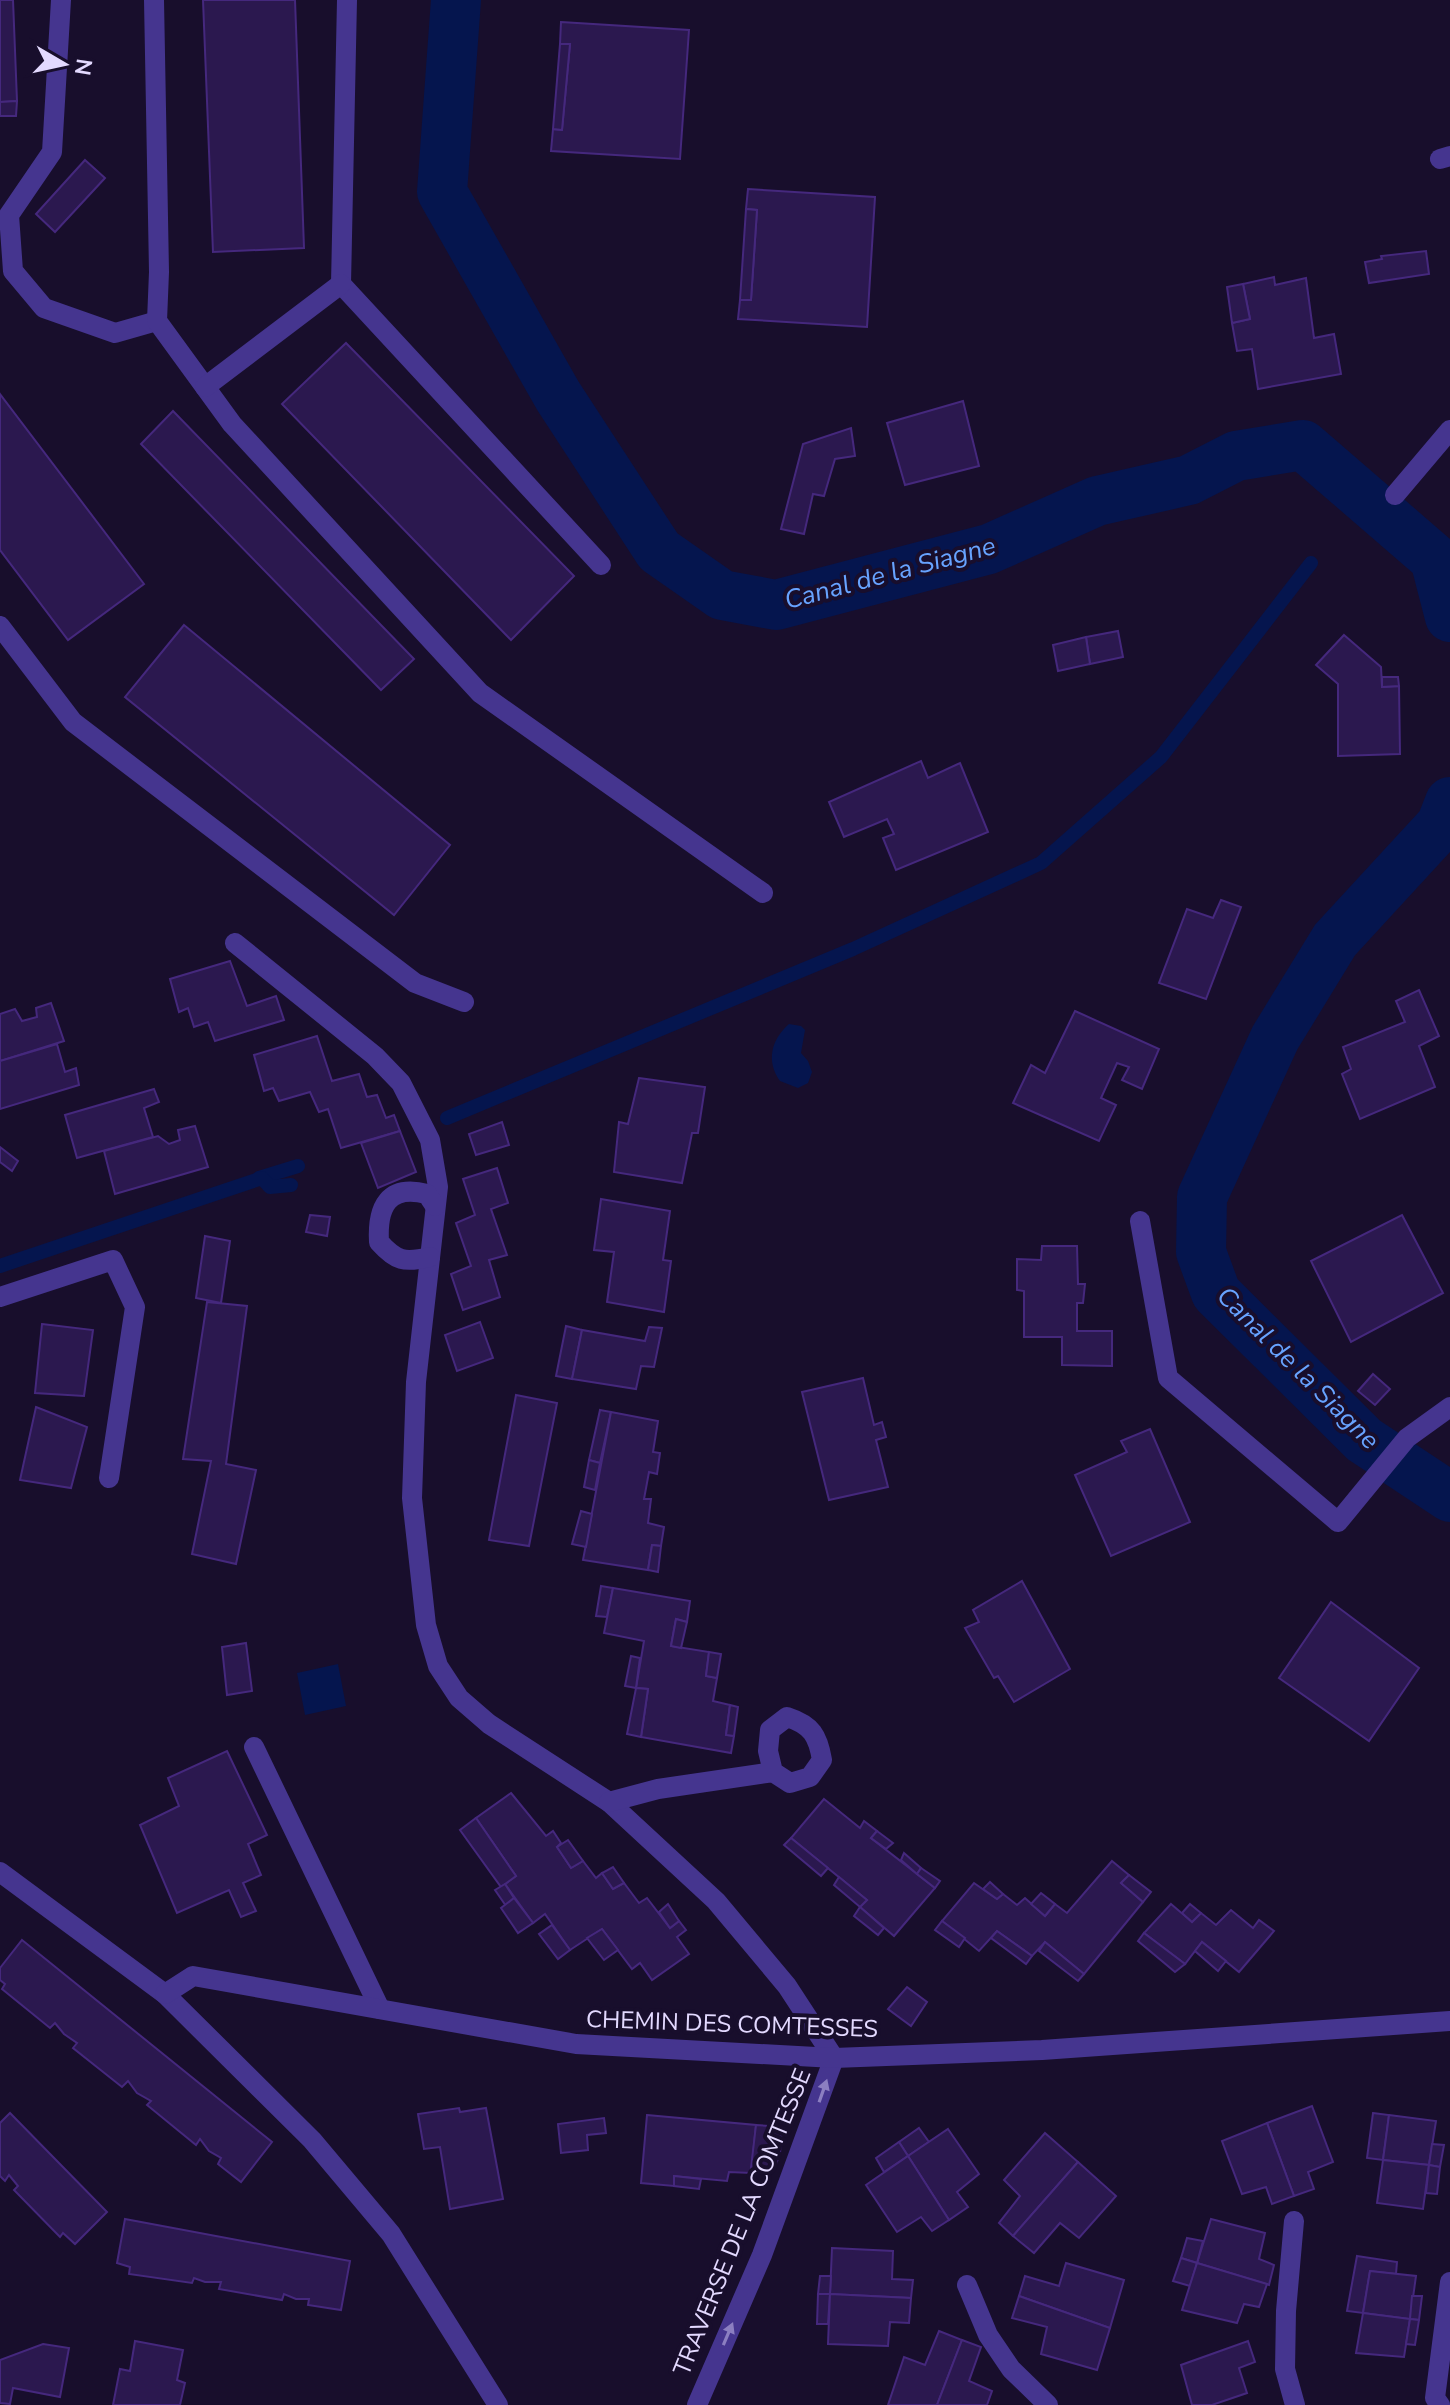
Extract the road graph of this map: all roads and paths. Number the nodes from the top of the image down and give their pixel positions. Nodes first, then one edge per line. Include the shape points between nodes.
1 (61, 0) edge
2 (154, 0) edge
3 (347, 0) edge
4 (4, 213) edge
5 (341, 284) junction
6 (157, 321) junction
7 (205, 387) junction
8 (1450, 430) edge
9 (1395, 495) dead end
10 (601, 565) dead end
11 (0, 626) edge
12 (763, 893) dead end
13 (235, 943) dead end
14 (464, 1002) dead end
15 (435, 1206) junction
16 (1140, 1221) dead end
17 (430, 1257) junction
18 (0, 1297) edge
19 (1450, 1407) edge
20 (109, 1478) dead end
21 (254, 1747) dead end
22 (773, 1772) dead end
23 (609, 1802) junction
24 (0, 1872) edge
25 (165, 1994) junction
26 (380, 2009) junction
27 (1450, 2021) edge
28 (834, 2058) junction
29 (1294, 2221) dead end
30 (1450, 2282) edge
31 (967, 2285) dead end
32 (1431, 2403) edge
33 (498, 2405) edge
34 (697, 2405) edge
35 (1048, 2405) edge
36 (1295, 2405) edge

1 - 4 street via 52,152
2 - 6 street
3 - 5 street
4 - 6 street via 13,271 44,308 115,333
5 - 7 street
5 - 10 street
6 - 7 street
7 - 12 street via 232,424 480,693
8 - 9 street
11 - 14 street via 73,722 415,983
13 - 15 street via 401,1083 430,1140 438,1187
15 - 17 street
15 - 17 street via 427,1194 398,1193 385,1202 377,1218 379,1242 394,1257
16 - 19 street via 1168,1378 1338,1522 1407,1438
17 - 23 street via 416,1382 412,1498 426,1625 438,1666 459,1698 489,1724
18 - 20 street via 113,1260 135,1307
21 - 26 street
22 - 23 street
23 - 28 street via 716,1901 787,1986
24 - 25 street
25 - 26 street, CHEMIN DES COMTESSES via 193,1976
25 - 33 street via 312,2140 391,2234
26 - 28 street, CHEMIN DES COMTESSES via 576,2044
27 - 28 street, CHEMIN DES COMTESSES via 1058,2049
34 -> 28 street, TRAVERSE DE LA COMTESSE via 762,2255
29 - 36 street via 1285,2369
30 - 32 street
31 - 35 street via 988,2335 1011,2369

